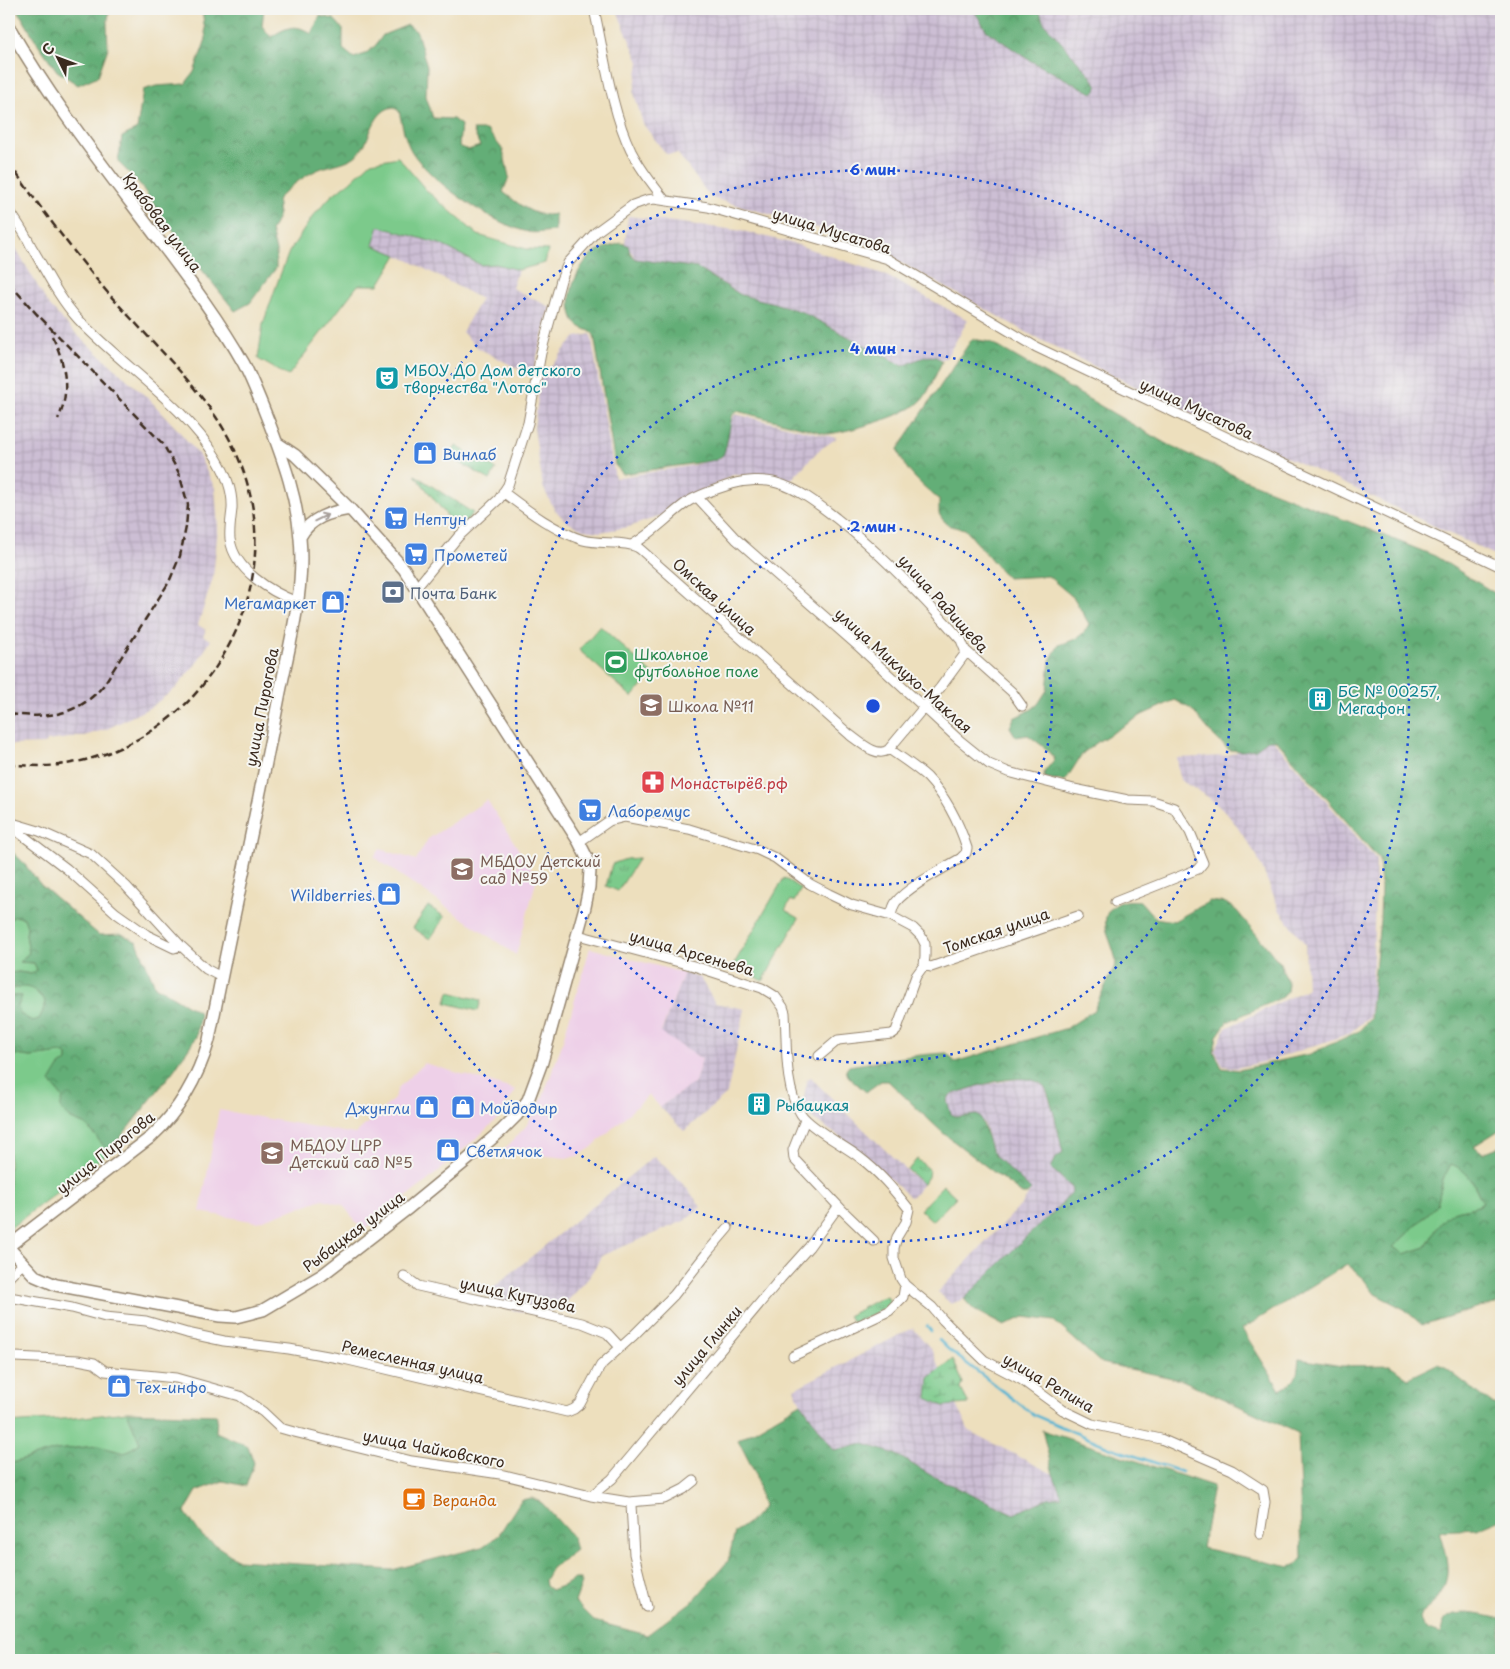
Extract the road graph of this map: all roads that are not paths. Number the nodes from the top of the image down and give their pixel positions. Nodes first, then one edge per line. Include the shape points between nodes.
1 (594, 9) edge
2 (9, 27) edge
3 (664, 199) junction
4 (9, 210) edge
5 (277, 443) junction
6 (503, 492) junction
7 (697, 497) junction
8 (350, 510) junction
9 (300, 537) junction
10 (632, 545) junction
11 (1501, 567) edge
12 (417, 587) junction
13 (297, 602) junction
14 (965, 650) junction
15 (1022, 706) dead end
16 (925, 707) junction
17 (889, 749) junction
18 (9, 824) edge
19 (579, 842) junction
20 (1115, 902) dead end
21 (891, 916) junction
22 (1078, 916) dead end
23 (578, 935) junction
24 (181, 946) junction
25 (924, 965) junction
26 (221, 977) junction
27 (819, 1056) dead end
28 (805, 1120) junction
29 (838, 1207) junction
30 (728, 1228) dead end
31 (874, 1241) dead end
32 (9, 1247) edge
33 (22, 1264) junction
34 (404, 1276) dead end
35 (9, 1277) edge
36 (905, 1285) junction
37 (9, 1297) edge
38 (620, 1347) junction
39 (793, 1356) dead end
40 (15, 1357) dead end
41 (694, 1480) dead end
42 (590, 1496) junction
43 (629, 1502) junction
44 (1260, 1534) dead end
45 (647, 1608) dead end

1 - 3 street via 622,130 638,164
2 - 5 main road, Крабовая улица via 84,140 227,337 244,366
3 - 6 street, улица Мусатова via 633,205 596,232 568,263 541,354 528,423 513,474
3 - 11 street, улица Мусатова via 735,214 888,259 1036,347
4 - 13 street via 65,304 99,340 182,414 218,460 230,488 230,538 239,561 274,591
5 - 8 main road via 295,455
5 - 9 main road, улица Пирогова via 292,489
6 - 10 street via 576,537
6 - 12 street, улица Мусатова via 495,504 458,537
7 - 10 street, улица Радищева
7 - 14 street, улица Радищева via 747,481 776,483 793,489 820,505 867,542 936,611 962,640
7 - 16 street, улица Миклухо-Маклая via 736,539
9 -> 8 main road via 311,523 334,512
8 - 12 main road via 398,561
9 - 13 main road, улица Пирогова
10 - 17 street, Омская улица via 850,736 876,752 883,753
12 - 19 main road
13 - 26 main road, улица Пирогова
14 - 15 street, улица Радищева via 1012,692
14 - 16 street
16 - 17 street
16 - 20 street, улица Миклухо-Маклая via 989,764 1008,772 1128,800 1153,800 1174,808 1190,832 1203,863 1198,869
17 - 21 street via 937,789 966,848 961,858 897,901
18 - 24 street via 116,913 174,948
18 - 24 street via 39,830 91,854 126,886
19 - 21 street via 609,821 625,817 676,826 758,850 829,894
19 - 23 main road via 587,858 590,878
21 - 25 street via 921,936 925,944
22 - 25 street, Томская улица via 931,967
23 - 28 street, улица Арсеньева via 713,972 762,988 775,996 785,1013 788,1069 796,1103
23 - 33 main road, Рыбацкая улица via 528,1100 502,1130 406,1210 322,1276 295,1293 263,1310 236,1317 220,1316 56,1285 39,1279
24 - 26 street via 206,969
25 - 27 street via 916,976 896,1031 838,1040
26 - 32 main road, улица Пирогова via 204,1057 174,1113 147,1141
28 - 29 street via 793,1150 794,1159
28 - 36 street, улица Репина via 878,1172 909,1209 894,1248 894,1258
29 - 31 street
29 - 42 street, улица Глинки via 612,1479
30 - 38 street, Ремесленная улица via 674,1295
32 - 33 main road, Рыбацкая улица
33 - 35 street
34 - 38 street, улица Кутузова via 418,1286 582,1322 607,1332
36 - 39 street via 903,1297 889,1311
36 - 44 street, улица Репина via 932,1306 984,1360 1022,1380 1063,1410 1092,1424 1161,1439 1232,1470 1263,1490 1265,1502
37 - 38 street, Ремесленная улица via 105,1317 146,1321 217,1340 344,1359 567,1412 580,1404 601,1365
40 - 42 street, улица Чайковского via 84,1361 105,1371 176,1378 240,1396 280,1428 294,1432 412,1461 500,1474
41 - 43 street, улица Чайковского via 664,1499
42 - 43 street, улица Чайковского
43 - 45 street via 632,1505 634,1554

